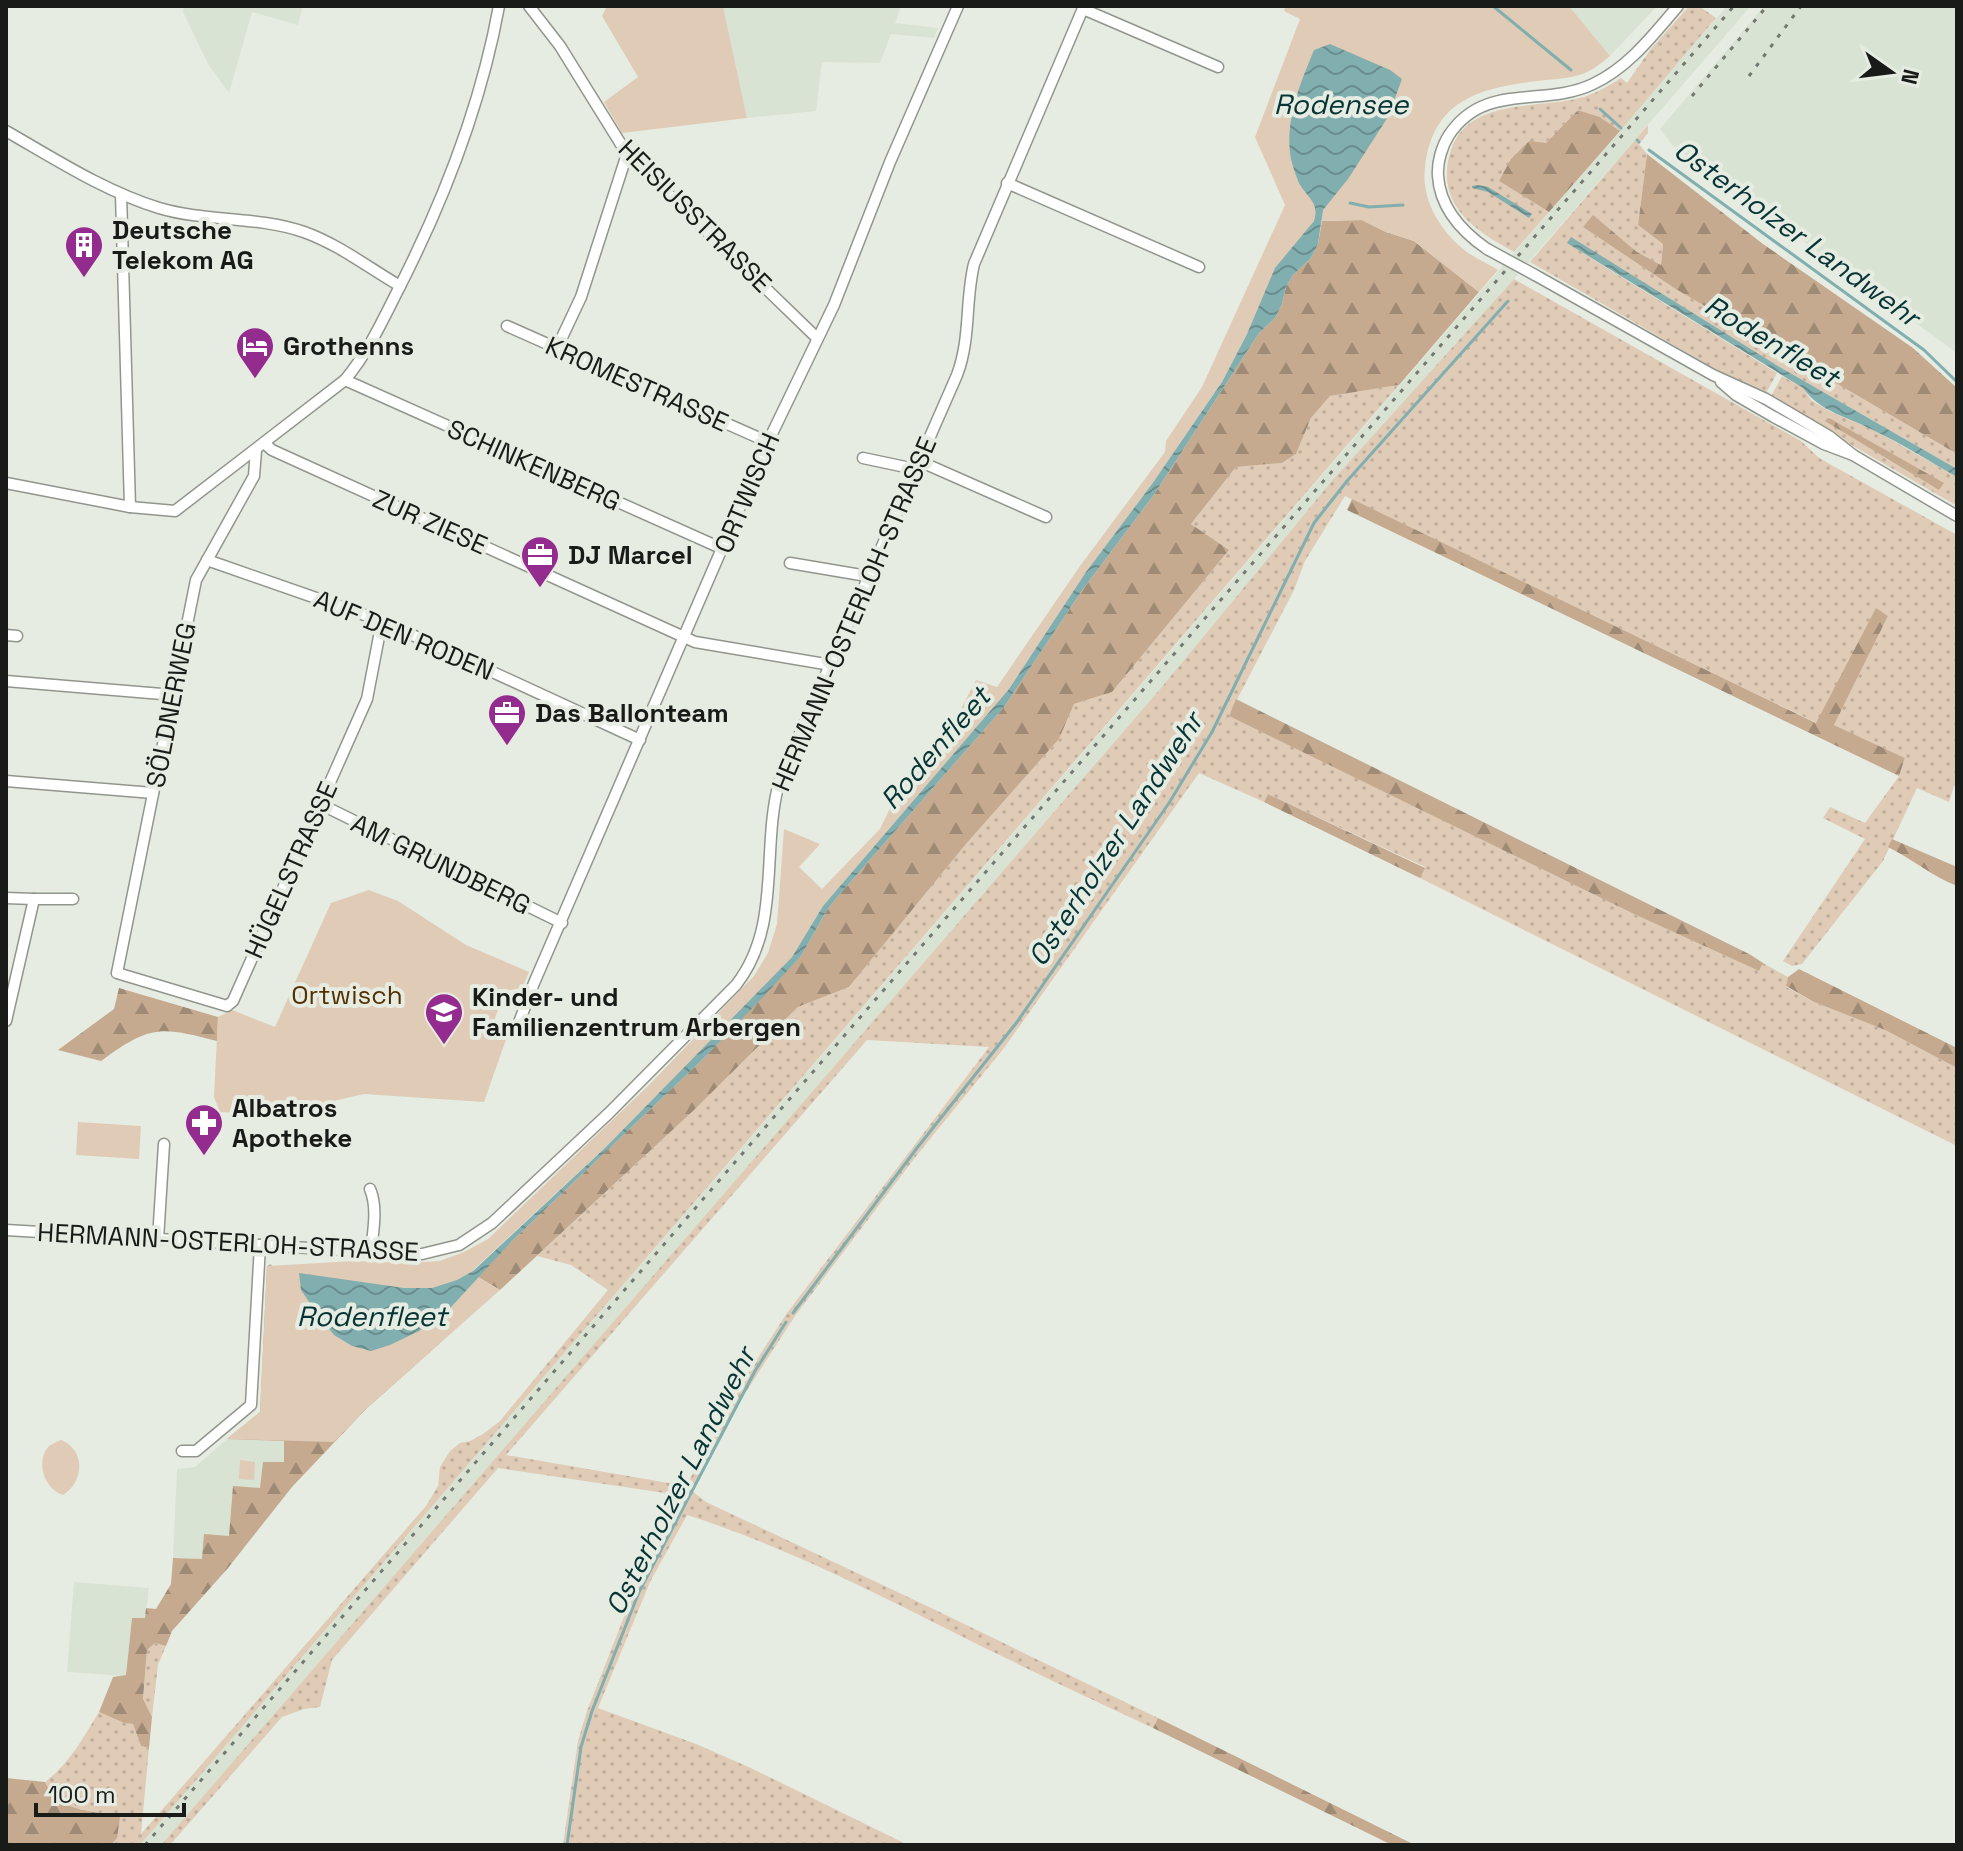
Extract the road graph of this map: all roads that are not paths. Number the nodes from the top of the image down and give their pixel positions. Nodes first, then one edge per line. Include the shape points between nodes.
1 (499, 6) edge
2 (529, 6) edge
3 (958, 6) edge
4 (1678, 6) edge
5 (1084, 8) edge
6 (1218, 67) dead end
7 (6, 131) edge
8 (627, 154) junction
9 (1007, 183) junction
10 (121, 194) junction
11 (1199, 267) dead end
12 (400, 286) junction
13 (507, 326) dead end
14 (817, 338) junction
15 (557, 348) junction
16 (345, 380) junction
17 (768, 442) junction
18 (260, 447) junction
19 (863, 458) dead end
20 (917, 465) junction
21 (6, 483) edge
22 (130, 507) junction
23 (1957, 516) edge
24 (1046, 517) dead end
25 (723, 549) junction
26 (207, 560) junction
27 (790, 563) dead end
28 (867, 576) junction
29 (382, 621) junction
30 (685, 637) junction
31 (831, 665) junction
32 (6, 681) edge
33 (174, 695) junction
34 (640, 740) junction
35 (6, 781) edge
36 (153, 793) junction
37 (320, 804) junction
38 (6, 898) edge
39 (34, 899) junction
40 (73, 899) dead end
41 (562, 923) junction
42 (117, 973) joint
43 (6, 1021) edge
44 (518, 1025) dead end
45 (164, 1144) dead end
46 (370, 1189) dead end
47 (6, 1230) edge
48 (158, 1239) junction
49 (260, 1245) junction
50 (371, 1252) junction
51 (182, 1451) dead end

1 - 12 street via 461,145
2 - 8 street, HEISIUSSTRASSE
3 - 14 street, ORTWISCH
4 - 23 street, bridge via 1639,51 1593,84 1493,101 1457,124 1446,140 1438,174 1453,218 1487,249 1766,399
5 - 6 street
5 - 9 street, HERMANN-OSTERLOH-STRASSE
7 - 10 street
8 - 14 street, HEISIUSSTRASSE
8 - 15 street via 581,297
9 - 11 street
9 - 20 street, HERMANN-OSTERLOH-STRASSE via 974,264 965,355
10 - 12 street via 182,213 305,233
10 - 22 street
12 - 16 street via 362,359
13 - 15 street, KROMESTRASSE
14 - 17 street, ORTWISCH
15 - 17 street, KROMESTRASSE
16 - 18 street
16 - 25 street, SCHINKENBERG
17 - 25 street, ORTWISCH
18 - 22 street via 175,511
18 - 26 street, SÖLDNERWEG via 254,476
18 - 30 street, ZUR ZIESE
19 - 20 street
20 - 24 street
20 - 28 street, HERMANN-OSTERLOH-STRASSE
21 - 22 street
25 - 30 street, ORTWISCH
26 - 29 street, AUF DEN RODEN
26 - 33 street, SÖLDNERWEG via 196,580
27 - 28 street
28 - 31 street, HERMANN-OSTERLOH-STRASSE
29 - 34 street, AUF DEN RODEN
29 - 37 street, HÜGELSTRASSE via 367,699
30 - 31 street, ZUR ZIESE
30 - 34 street, ORTWISCH
31 - 50 street, HERMANN-OSTERLOH-STRASSE via 776,792 765,925 745,973 609,1113 471,1239 422,1254
32 - 33 street
33 - 36 street, SÖLDNERWEG
34 - 41 street, ORTWISCH
35 - 36 street
36 - 42 street, SÖLDNERWEG
37 - 41 street, AM GRUNDBERG
37 - 42 street, HÜGELSTRASSE via 227,1006
38 - 39 street
39 - 40 street
39 - 43 street
41 - 44 street, ORTWISCH
45 - 48 street
46 - 50 street
47 - 48 street, HERMANN-OSTERLOH-STRASSE
48 - 49 street, HERMANN-OSTERLOH-STRASSE
49 - 50 street, HERMANN-OSTERLOH-STRASSE
49 - 51 street via 251,1405 196,1451

